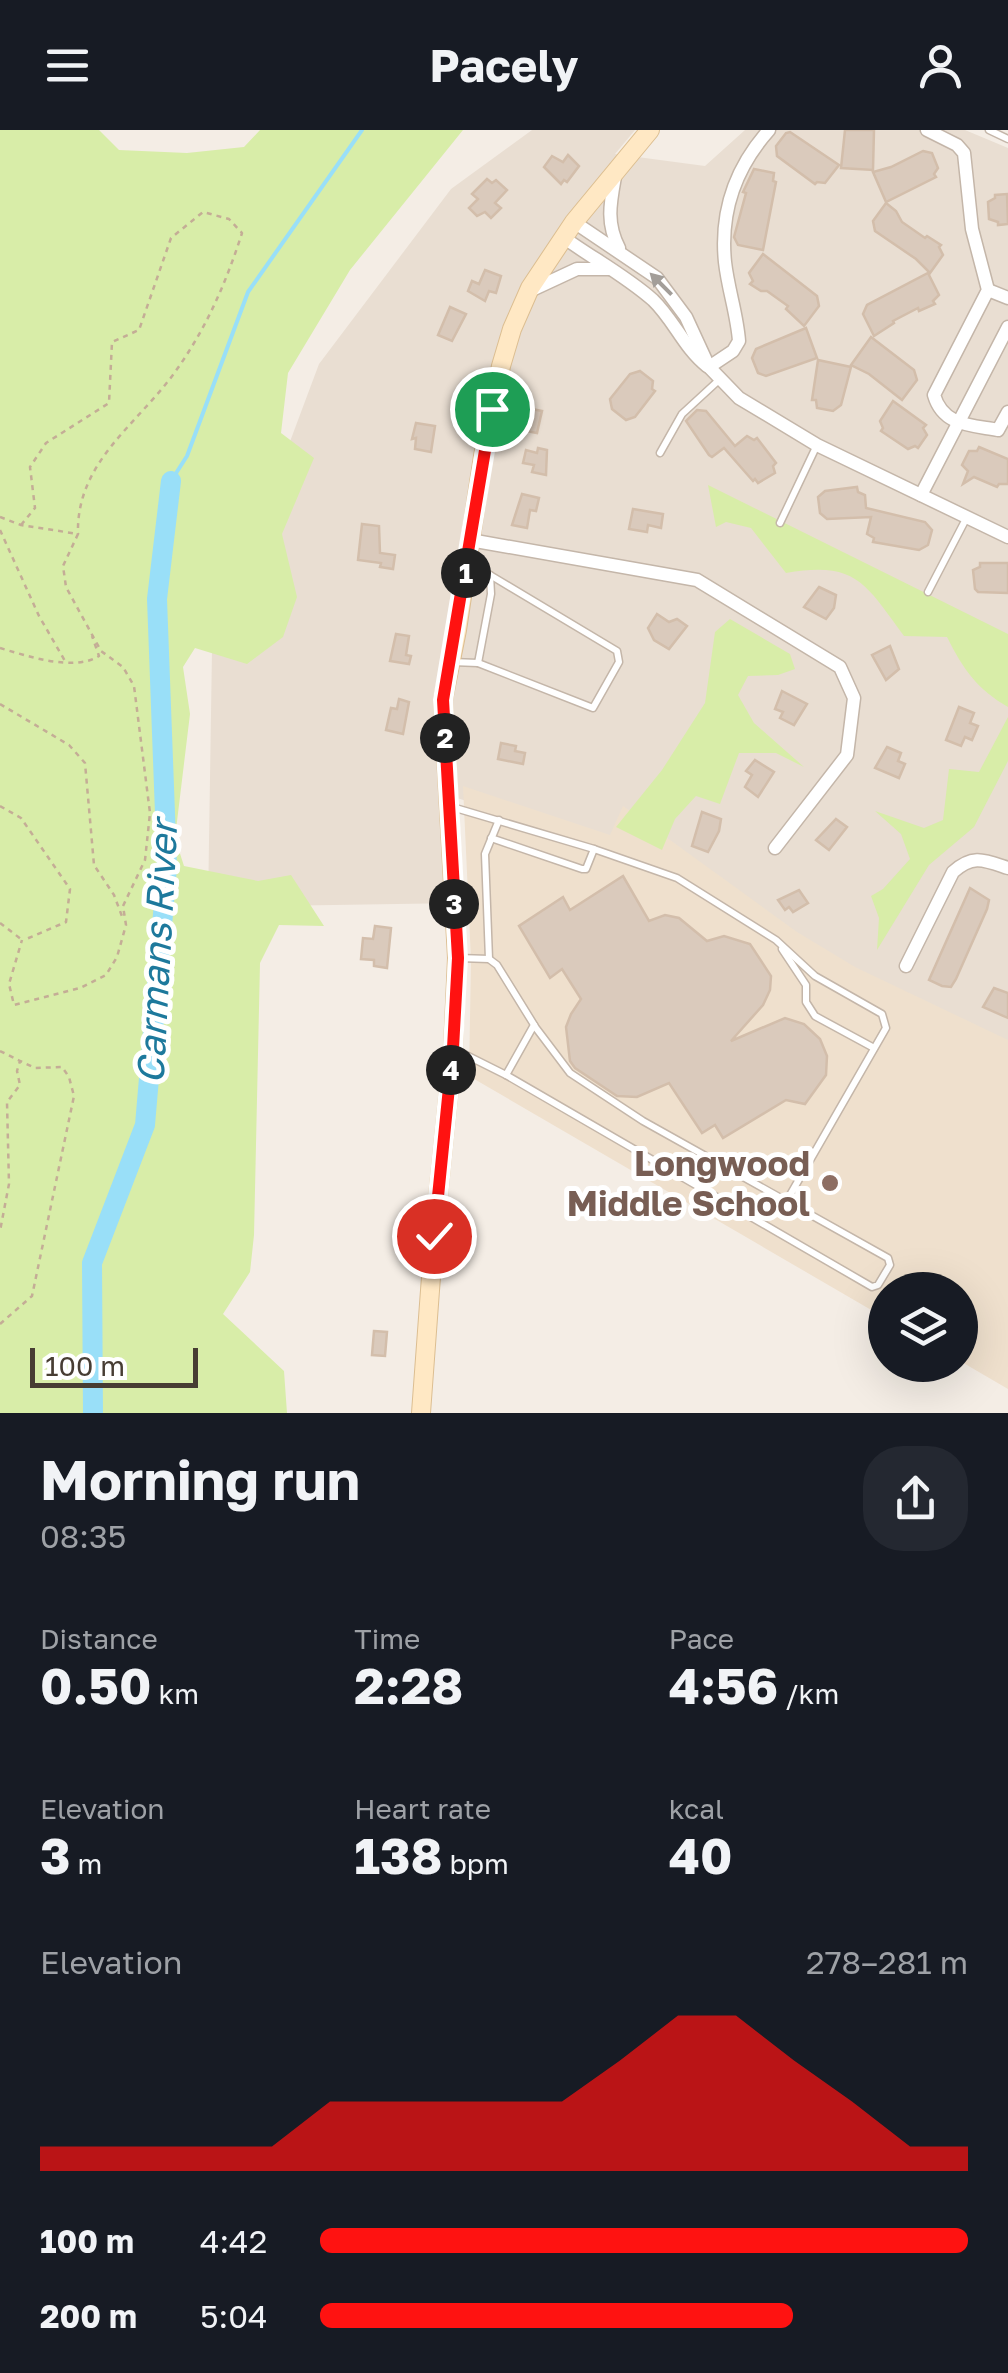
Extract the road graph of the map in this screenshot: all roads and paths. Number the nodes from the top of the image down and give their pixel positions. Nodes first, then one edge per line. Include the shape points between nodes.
1 (650, 130) edge
2 (769, 130) edge
3 (927, 130) edge
4 (989, 130) edge
5 (1008, 139) edge
6 (616, 168) junction
7 (568, 229) junction
8 (620, 250) junction
9 (610, 270) junction
10 (988, 290) junction
11 (528, 294) junction
12 (1008, 298) edge
13 (1008, 326) edge
14 (709, 368) junction
15 (719, 380) junction
16 (1008, 412) edge
17 (960, 424) junction
18 (817, 444) junction
19 (660, 453) dead end
20 (920, 494) junction
21 (967, 516) junction
22 (0, 518) edge
23 (780, 523) dead end
24 (21, 525) junction
25 (0, 530) edge
26 (78, 534) junction
27 (1008, 536) edge
28 (470, 540) junction
29 (466, 570) junction
30 (490, 575) junction
31 (928, 592) dead end
32 (86, 620) junction
33 (0, 648) edge
34 (65, 661) junction
35 (451, 662) junction
36 (478, 664) junction
37 (0, 704) edge
38 (0, 806) edge
39 (450, 806) junction
40 (499, 820) junction
41 (491, 838) junction
42 (774, 848) dead end
43 (594, 849) junction
44 (1008, 868) edge
45 (0, 923) edge
46 (126, 925) junction
47 (22, 940) junction
48 (776, 940) junction
49 (458, 958) junction
50 (489, 959) junction
51 (906, 966) dead end
52 (534, 1025) junction
53 (453, 1048) junction
54 (874, 1048) junction
55 (0, 1050) edge
56 (20, 1061) junction
57 (506, 1074) junction
58 (786, 1202) junction
59 (0, 1231) edge
60 (0, 1324) edge
61 (421, 1413) edge

1 - 6 main road
2 - 14 street via 741,165 724,233 739,341
3 - 10 street via 964,153 972,229
4 - 5 lane
6 - 7 main road
6 - 8 street via 608,209
7 - 8 street
7 - 9 street
7 - 11 main road
14 -> 8 street via 676,300
9 - 11 street via 576,269
9 - 14 street via 650,298
10 - 12 street
10 - 17 street via 934,395 941,411
11 - 28 main road via 501,366
13 - 17 street
14 - 15 street
15 - 18 street
15 - 19 lane via 682,414
16 - 17 street via 998,430
17 - 20 street
18 - 20 street
18 - 23 lane
20 - 21 street
21 - 27 street
21 - 31 lane
22 - 24 path
24 - 26 path
24 - 26 path via 35,508 30,467 46,444 109,403 112,342 140,330 171,238 203,212 229,219 242,232 228,277 174,374 100,459 78,507
25 - 34 path
26 - 32 path via 63,566 66,587
28 - 29 main road
28 - 42 street via 697,580 840,666 854,698 847,755
29 - 30 lane
29 - 35 main road
30 - 36 lane
30 - 36 lane via 617,651 619,662 593,708
32 - 34 path via 99,656
32 - 46 path via 101,651 134,686 150,813 144,860 123,906
33 - 34 path
35 - 36 lane
35 - 39 main road via 443,700
37 - 46 path via 69,745 85,762 94,866
38 - 47 path via 21,818 70,889 66,922
39 - 40 lane
39 - 49 main road
40 - 41 lane
40 - 43 lane
41 - 43 lane via 582,870
41 - 50 lane via 484,854
43 - 48 lane via 677,878
44 - 51 street via 979,859 953,872
45 - 47 path
46 - 47 path via 106,974 14,1005 10,984
48 - 54 lane via 806,985 815,1016
48 - 54 lane via 815,976 882,1014 886,1028
49 - 50 lane
49 - 53 main road
50 - 52 lane
52 - 57 lane
52 - 58 lane via 570,1073
53 - 57 lane
53 - 61 main road
54 - 58 lane
55 - 56 path
56 - 59 path via 20,1086 7,1102 9,1184
56 - 60 path via 62,1067 74,1096 32,1296
57 - 58 lane via 876,1288 888,1258

